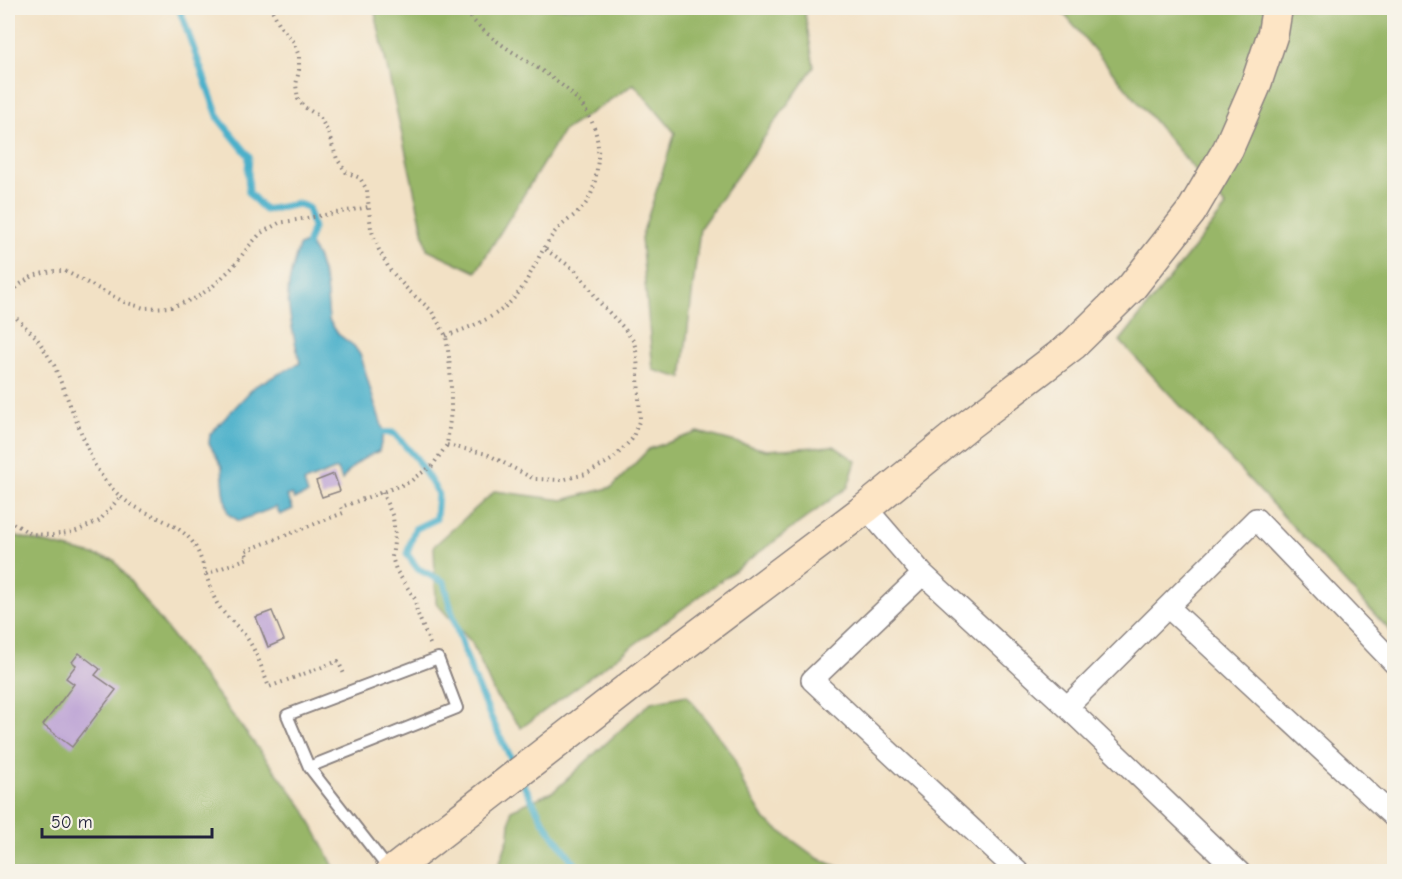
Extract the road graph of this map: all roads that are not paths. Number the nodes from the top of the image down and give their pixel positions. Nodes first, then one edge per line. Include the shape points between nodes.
1 (1277, 8) edge
2 (866, 508) junction
3 (923, 574) junction
4 (1168, 607) junction
5 (1395, 663) edge
6 (1067, 707) junction
7 (309, 767) junction
8 (1395, 818) edge
9 (391, 872) edge
10 (1018, 872) edge
11 (1239, 872) edge

1 - 2 street via 1255,87 1228,149 1191,212 1131,288 1073,345
2 - 3 street
2 - 9 street
3 - 6 street
3 - 10 street via 812,680
4 - 5 street via 1256,519
4 - 6 street
4 - 8 street
6 - 11 street
7 - 7 lane via 287,715 438,658 457,708
7 - 9 lane

